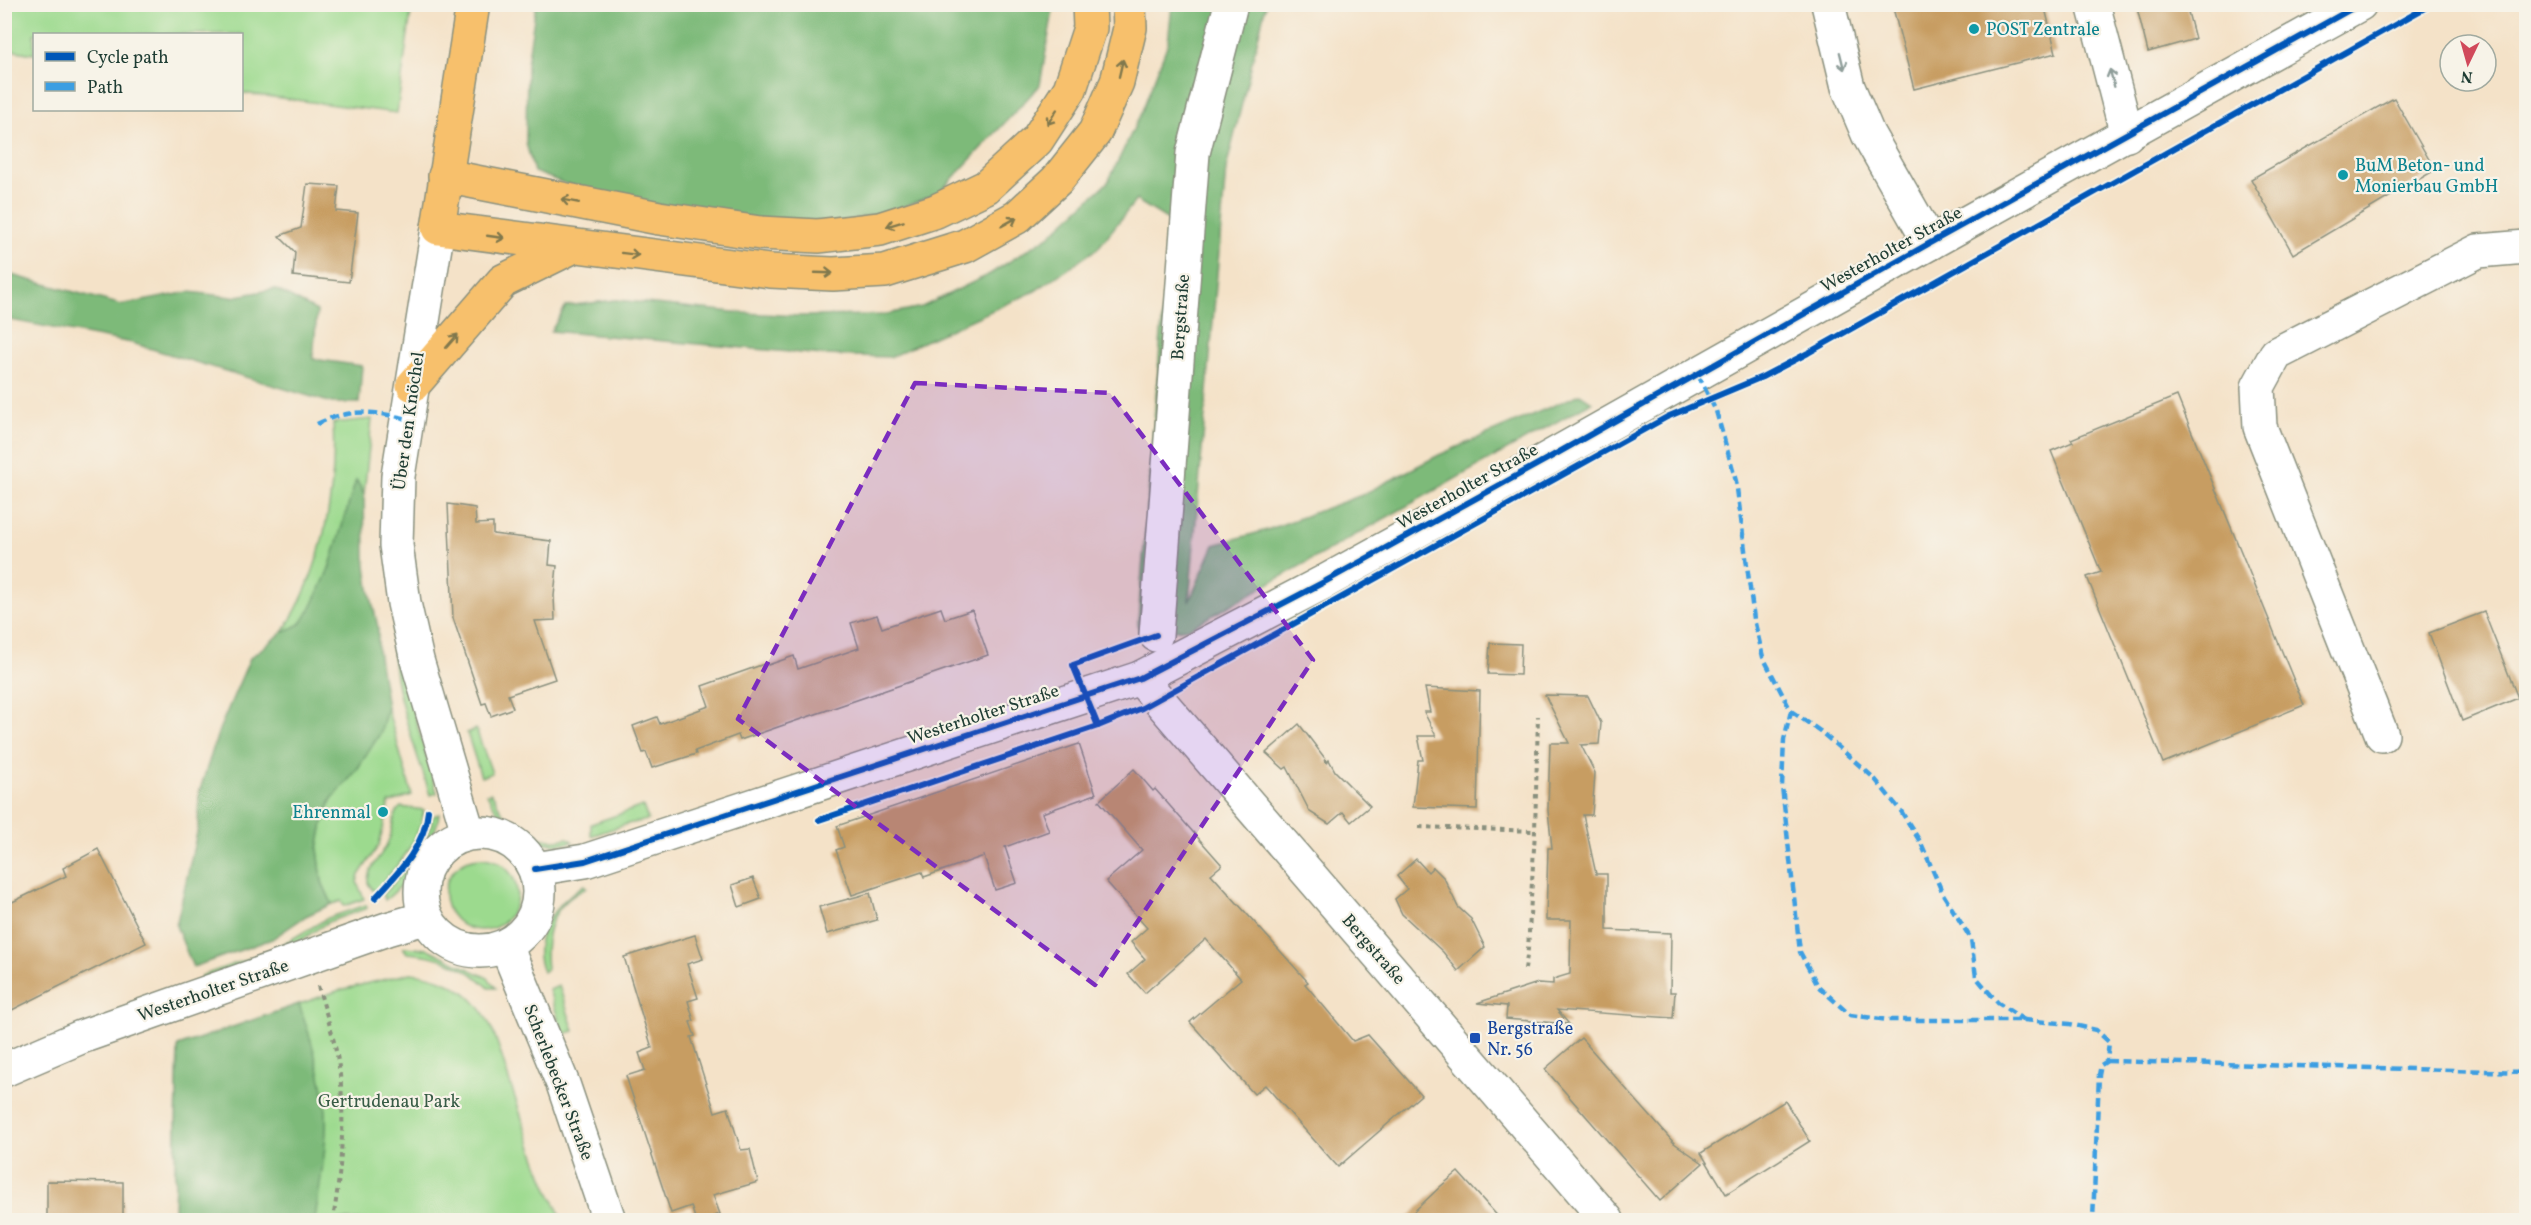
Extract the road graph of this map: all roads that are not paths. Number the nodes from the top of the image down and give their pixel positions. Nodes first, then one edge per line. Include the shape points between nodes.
1 (473, 4) edge
2 (1089, 4) edge
3 (1129, 4) edge
4 (1231, 4) edge
5 (1828, 4) edge
6 (2092, 4) edge
7 (2360, 4) edge
8 (2127, 135) junction
9 (445, 176) junction
10 (438, 228) junction
11 (1930, 243) junction
12 (572, 247) junction
13 (2526, 247) edge
14 (413, 385) junction
15 (1156, 635) dead end
16 (1140, 678) junction
17 (2382, 735) dead end
18 (468, 832) junction
19 (535, 869) junction
20 (425, 918) junction
21 (506, 946) junction
22 (4, 1070) edge
23 (609, 1221) edge
24 (1607, 1221) edge

1 - 9 main road, Über den Knöchel
2 -> 9 main road via 1090,28 1070,89 1037,140 986,187 936,211 880,229 818,236 760,233 659,218
12 -> 3 main road via 770,271 833,274 885,271 965,246 1017,217 1057,180 1095,132 1118,82 1130,28
4 - 15 street, Bergstraße via 1193,153
5 -> 11 street via 1848,87 1868,134
8 -> 6 street
7 - 8 street, Westerholter Straße
8 - 11 street, Westerholter Straße
9 - 10 main road, Über den Knöchel
10 -> 12 main road
10 - 14 street, Über den Knöchel
11 - 16 street, Westerholter Straße via 1326,581
14 -> 12 main road via 503,281
13 - 17 street via 2478,251 2276,354 2258,387 2260,427
14 - 18 street, Über den Knöchel via 398,476 396,545 417,660
16 - 19 street, Westerholter Straße via 585,861
16 - 24 street, Bergstraße
18 - 19 street via 501,835 527,855
18 - 20 street via 448,840 433,855 423,875 420,897
19 - 21 street via 538,904 521,935
20 - 21 street via 437,933 470,951
20 - 22 street, Westerholter Straße via 81,1037
21 - 23 street, Scherlebecker Straße via 562,1084

